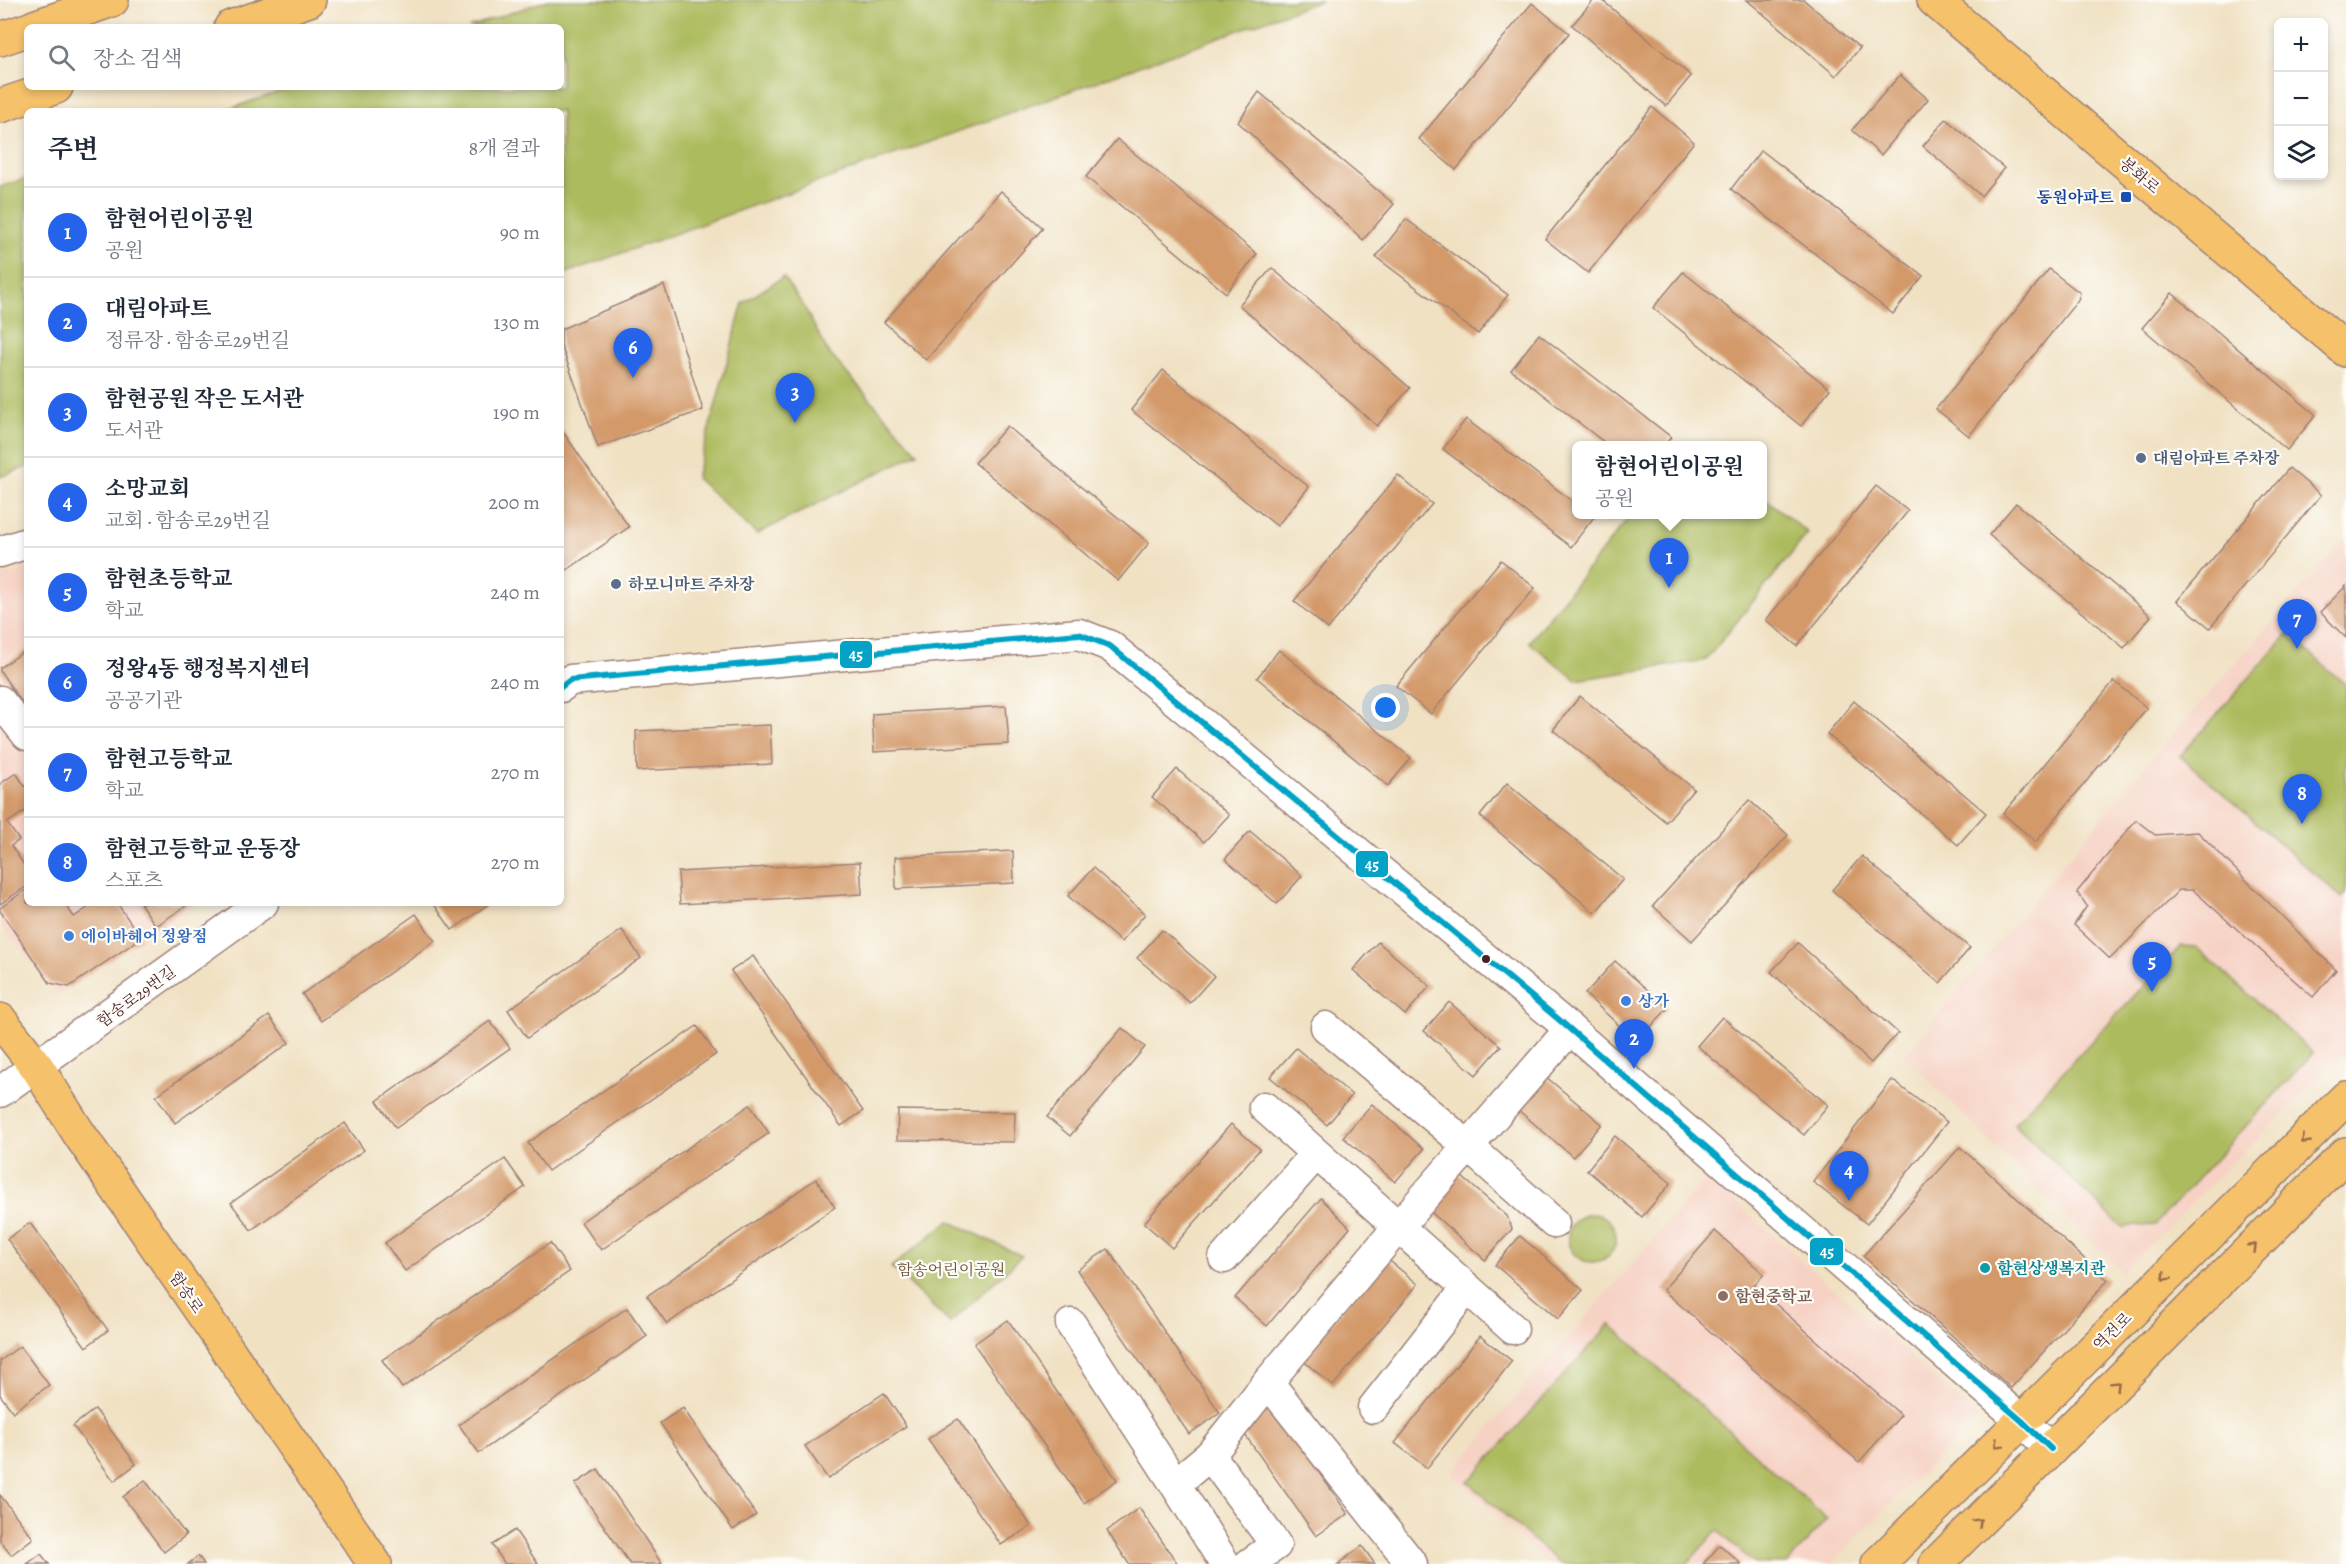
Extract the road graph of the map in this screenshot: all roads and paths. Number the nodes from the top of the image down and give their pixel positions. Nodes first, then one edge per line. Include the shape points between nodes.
1 (112, 0) edge
2 (309, 0) edge
3 (1934, 0) edge
4 (43, 24) edge
5 (240, 24) edge
6 (24, 31) edge
7 (0, 39) edge
8 (47, 90) edge
9 (0, 106) edge
10 (2346, 350) edge
11 (24, 544) edge
12 (0, 552) edge
13 (564, 678) edge
14 (0, 700) edge
15 (24, 731) edge
16 (259, 906) edge
17 (0, 1020) edge
18 (1326, 1027) dead end
19 (1570, 1029) junction
20 (37, 1067) junction
21 (0, 1092) edge
22 (2346, 1098) edge
23 (1264, 1107) dead end
24 (1468, 1146) junction
25 (1316, 1154) junction
26 (2346, 1154) edge
27 (1554, 1223) dead end
28 (1398, 1227) junction
29 (1224, 1258) dead end
30 (1467, 1288) junction
31 (1071, 1324) dead end
32 (1513, 1329) dead end
33 (1268, 1382) junction
34 (1373, 1408) dead end
35 (2022, 1421) junction
36 (2051, 1449) junction
37 (1210, 1455) junction
38 (1175, 1484) junction
39 (375, 1564) edge
40 (1225, 1564) edge
41 (1249, 1564) edge
42 (1412, 1564) edge
43 (1878, 1564) edge
44 (1936, 1564) edge

1 - 4 main road
2 - 5 main road
3 - 10 main road, 봉화로
6 - 7 main road
8 - 9 main road
11 - 12 street
13 - 19 street via 1079,634 1110,646
14 - 15 street
16 - 20 street, 함송로29번길
17 - 20 main road, 함송로
18 - 24 street
19 - 24 street
19 - 35 street
20 - 21 street, 함송로29번길
20 - 39 main road, 함송로
22 -> 35 main road, 역전로
23 - 25 street
24 - 27 street
24 - 28 street
25 - 28 street
25 - 29 street
36 -> 26 main road
28 - 30 street
28 - 33 street
30 - 32 street
30 - 34 street
31 - 38 street
33 - 37 street
33 - 42 street
35 - 36 street
35 -> 43 main road, 역전로
44 -> 36 main road
37 - 38 street
37 - 41 street via 1276,1545
38 - 40 street

